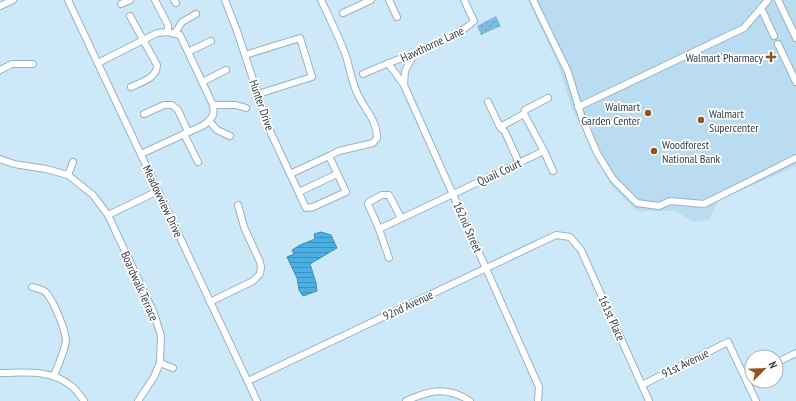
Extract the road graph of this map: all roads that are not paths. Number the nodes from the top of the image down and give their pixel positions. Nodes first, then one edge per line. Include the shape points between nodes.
1 (13, 0) edge
2 (68, 0) edge
3 (130, 0) edge
4 (155, 0) edge
5 (225, 0) edge
6 (321, 0) edge
7 (371, 0) edge
8 (389, 0) edge
9 (464, 0) edge
10 (533, 0) edge
11 (768, 0) edge
12 (778, 0) edge
13 (362, 2) edge
14 (121, 4) dead end
15 (0, 6) edge
16 (761, 8) junction
17 (343, 13) dead end
18 (196, 14) dead end
19 (130, 16) dead end
20 (398, 17) dead end
21 (168, 32) junction
22 (175, 33) junction
23 (774, 36) dead end
24 (796, 38) edge
25 (144, 40) junction
26 (211, 41) dead end
27 (778, 44) dead end
28 (188, 52) junction
29 (414, 54) junction
30 (245, 55) junction
31 (98, 63) junction
32 (388, 63) junction
33 (33, 64) dead end
34 (0, 70) edge
35 (226, 70) dead end
36 (363, 74) dead end
37 (202, 82) junction
38 (796, 82) edge
39 (404, 85) junction
40 (131, 87) dead end
41 (258, 94) junction
42 (548, 98) dead end
43 (488, 102) dead end
44 (212, 105) junction
45 (578, 106) junction
46 (246, 108) dead end
47 (144, 114) dead end
48 (524, 114) junction
49 (209, 121) junction
50 (500, 126) junction
51 (186, 132) junction
52 (230, 136) dead end
53 (544, 151) junction
54 (141, 154) junction
55 (329, 156) junction
56 (0, 158) edge
57 (796, 158) edge
58 (73, 162) dead end
59 (198, 162) dead end
60 (519, 163) junction
61 (553, 170) dead end
62 (290, 174) junction
63 (337, 174) junction
64 (68, 175) junction
65 (158, 191) junction
66 (299, 192) junction
67 (453, 194) junction
68 (238, 205) dead end
69 (108, 215) junction
70 (401, 218) junction
71 (379, 228) junction
72 (570, 237) joint
73 (389, 258) dead end
74 (486, 268) junction
75 (32, 286) dead end
76 (210, 302) junction
77 (796, 353) edge
78 (784, 359) edge
79 (160, 363) junction
80 (173, 368) dead end
81 (0, 373) edge
82 (54, 376) junction
83 (744, 376) edge
84 (248, 381) junction
85 (642, 385) junction
86 (750, 389) edge
87 (84, 401) edge
88 (138, 401) edge
89 (257, 401) edge
90 (406, 401) edge
91 (470, 401) edge
92 (538, 401) edge
93 (649, 401) edge
94 (756, 401) edge

1 - 15 street
2 - 31 street, Meadowview Drive
3 - 14 street
4 - 21 street via 168,25
5 - 30 street, Hunter Drive
6 - 55 street via 335,29 357,93 374,121 377,133 373,143
7 - 13 street
8 - 20 street
9 - 29 street, Hawthorne Lane via 474,21 465,30
10 - 45 street via 568,72
11 - 16 street
12 - 24 street
13 - 17 street
16 - 23 street
16 - 45 street via 744,28
18 - 22 street via 182,22
19 - 25 street
21 - 22 street
21 - 25 street via 157,33
22 - 28 street via 180,35
25 - 31 street
25 - 40 street via 157,65 157,71 153,76
26 - 28 street
27 - 38 street
28 - 37 street
29 - 32 street, Hawthorne Lane
29 - 39 street via 405,71
30 - 41 street, Hunter Drive
30 - 41 street via 300,38 312,77
31 - 54 street, Meadowview Drive
32 - 36 street, Hawthorne Lane
32 - 39 street, Hawthorne Lane
33 - 34 street via 12,64
35 - 37 street
37 - 44 street
39 - 67 street, 162nd Street
41 - 62 street, Hunter Drive via 270,131
42 - 48 street via 525,110
43 - 50 street
44 - 46 street via 236,105
44 - 49 street via 214,111
45 - 57 street via 597,153 609,173 637,203 659,206 670,201 704,204
47 - 51 street via 172,105 178,110
48 - 50 street
48 - 53 street
49 - 51 street
49 - 52 street via 217,130
50 - 60 street
51 - 54 street
51 - 59 street
53 - 60 street, Quail Court
53 - 61 street
54 - 65 street, Meadowview Drive
55 - 62 street
55 - 63 street
56 - 64 street, Boardwalk Terrace via 14,164
58 - 64 street
60 - 67 street, Quail Court
62 - 66 street, Hunter Drive
63 - 66 street
63 - 66 street, Hunter Drive via 346,192 306,208
64 - 69 street, Boardwalk Terrace via 93,195
65 - 69 street
65 - 76 street, Meadowview Drive
67 - 70 street, Quail Court
67 - 74 street, 162nd Street
68 - 76 street via 244,228 260,262 261,271 253,281
69 - 79 street, Boardwalk Terrace via 154,313 161,336
70 - 71 street, Quail Court
70 - 71 street via 390,195 382,195 368,204
71 - 73 street
72 - 74 street, 92nd Avenue via 556,235
72 - 85 street, 161st Place via 581,250
74 - 84 street, 92nd Avenue
74 - 92 street, 162nd Street via 539,387
75 - 82 street via 44,291 49,297 64,330 64,351
76 - 84 street, Meadowview Drive
77 - 78 street
79 - 80 street
79 - 88 street, Boardwalk Terrace
81 - 82 street via 39,373
82 - 87 street via 70,384
83 - 85 street, 91st Avenue via 728,342
84 - 89 street, Meadowview Drive
85 - 93 street, 161st Place
86 - 94 street
90 - 91 street via 425,393 447,391

